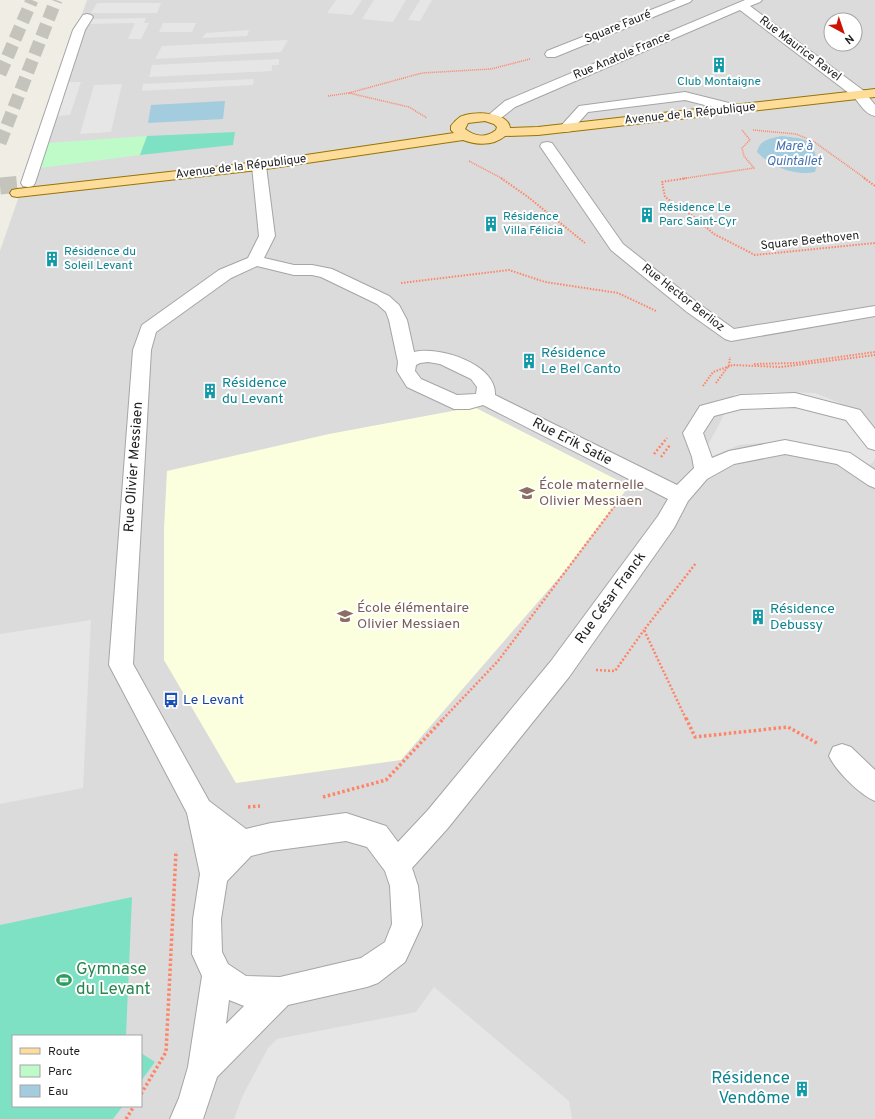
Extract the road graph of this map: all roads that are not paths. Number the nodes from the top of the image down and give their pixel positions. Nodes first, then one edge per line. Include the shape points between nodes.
1 (686, 0) edge
2 (723, 0) edge
3 (756, 0) edge
4 (738, 6) junction
5 (87, 17) dead end
6 (551, 54) road end
7 (875, 93) edge
8 (860, 94) junction
9 (736, 109) junction
10 (875, 112) edge
11 (492, 118) junction
12 (566, 128) junction
13 (462, 131) junction
14 (504, 132) junction
15 (356, 140) junction
16 (546, 146) dead end
17 (259, 166) junction
18 (22, 187) junction
19 (255, 261) junction
20 (875, 310) edge
21 (407, 362) junction
22 (485, 398) junction
23 (875, 444) edge
24 (705, 472) junction
25 (875, 480) edge
26 (680, 496) junction
27 (842, 756) road end
28 (875, 788) edge
29 (207, 820) junction
30 (243, 844) junction
31 (397, 864) junction
32 (214, 874) junction
33 (217, 975) junction
34 (280, 992) junction
35 (203, 1069) junction
36 (186, 1119) edge

1 - 6 street, Square Fauré
2 - 4 street, Rue Maurice Ravel
3 - 4 street, Rue Anatole France
4 - 8 street, Rue Maurice Ravel
4 - 11 street, Rue Anatole France via 510,104
5 - 18 street via 79,30
7 - 8 main road, Avenue de la République
8 - 9 main road, Avenue de la République
8 - 10 street, Rue Maurice Ravel via 868,107
9 - 12 main road, Avenue de la République
9 - 12 street via 685,96 584,109
11 - 13 main road via 464,120
11 - 14 main road via 503,124
12 - 14 main road, Avenue de la République
13 - 14 main road via 480,140 495,138
13 - 15 main road, Avenue de la République via 437,129
13 - 17 main road, Avenue de la République
15 - 17 main road via 340,147 282,155
15 - 18 main road, Avenue de la République
16 - 20 street, Rue Hector Berlioz via 617,246 731,336
17 - 18 main road, Avenue de la République
17 - 19 street via 267,236
19 - 21 street via 294,270 326,273 383,300 393,309 398,320
19 - 29 street, Rue Olivier Messiaen via 225,274 148,329 142,350 120,665
21 - 22 street via 406,371 414,383 454,402
21 - 22 street via 416,357 444,358 478,375 486,387
22 - 26 street, Rue Erik Satie
23 - 24 street via 853,415 795,400 741,402 708,411 693,433
24 - 25 street, Rue César Franck via 729,458 785,447 843,458
24 - 26 street, Rue César Franck via 700,474
26 - 31 street, Rue César Franck via 666,522 560,669 438,819
27 - 28 street
29 - 30 street, Rue Olivier Messiaen
29 - 32 street, Rue Olivier Messiaen
30 - 31 street via 271,837 346,827 376,836
30 - 32 street
31 - 34 street via 404,886 407,925 395,952 367,972
32 - 33 street via 207,919 207,954
33 - 34 street via 242,991
33 - 35 street
34 - 35 street
35 - 36 street via 194,1104

